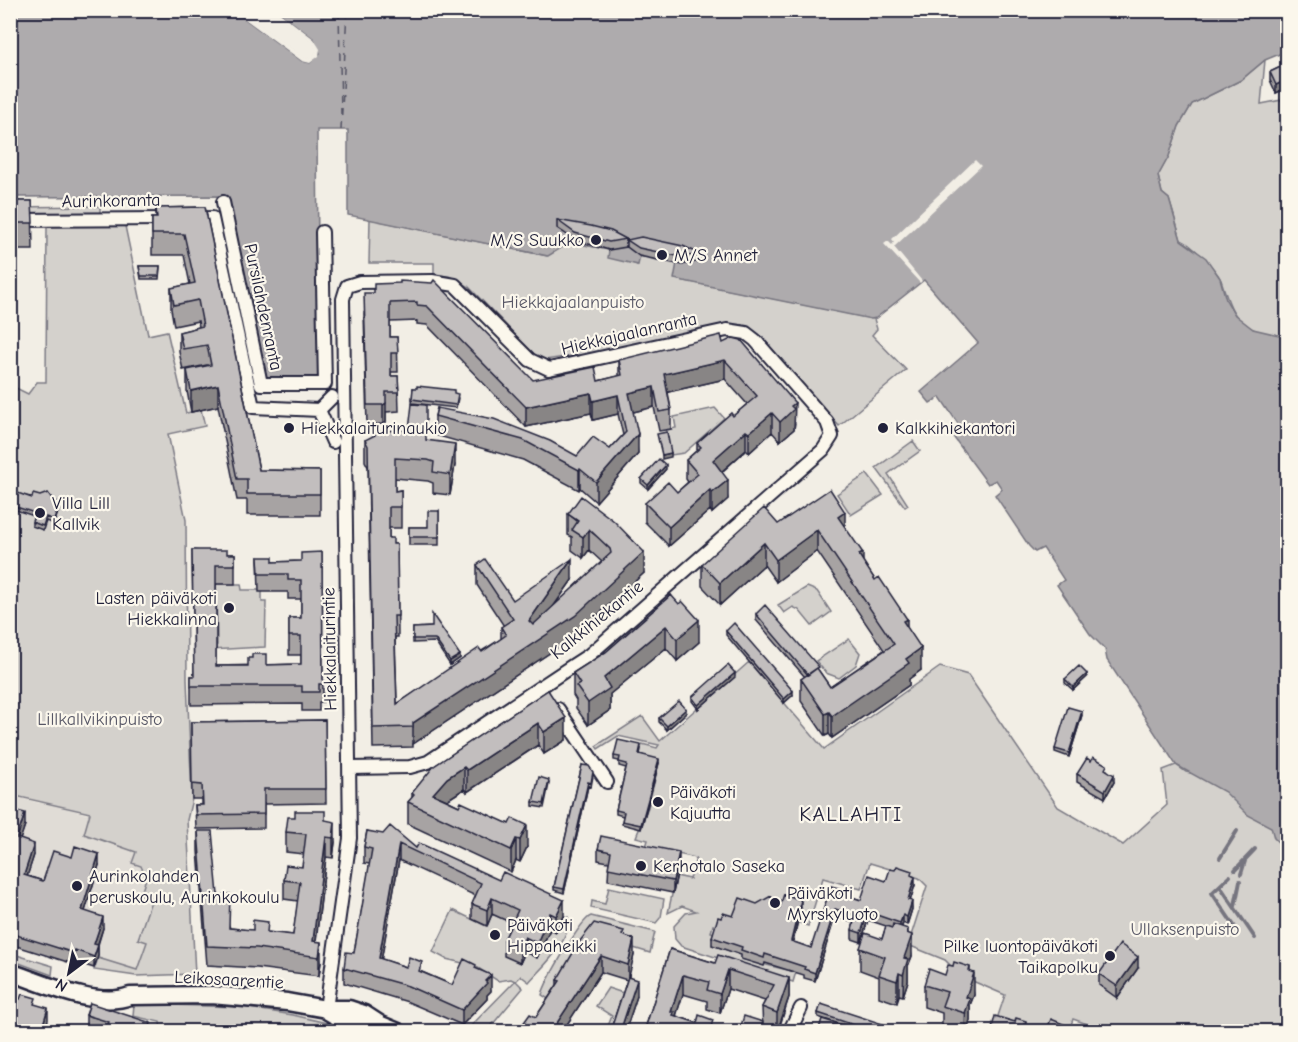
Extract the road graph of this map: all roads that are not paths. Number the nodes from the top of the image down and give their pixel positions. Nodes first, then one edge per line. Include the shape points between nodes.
1 (223, 202) dead end
2 (212, 218) joint
3 (10, 220) edge
4 (322, 232) dead end
5 (347, 286) joint
6 (332, 397) dead end
7 (319, 410) junction
8 (832, 436) joint
9 (333, 442) dead end
10 (542, 686) junction
11 (350, 768) junction
12 (607, 782) dead end
13 (10, 972) edge
14 (801, 1008) dead end
15 (326, 1009) junction
16 (398, 1032) edge
17 (789, 1032) edge

1 - 4 street, Pursilahdenranta via 261,384 325,384
2 - 3 street, Aurinkoranta
2 - 7 street, Pursilahdenranta via 249,404
5 - 8 street, Hiekkajaalanranta via 360,282 432,281 455,285 530,360 549,369 727,330 740,331 771,357 827,422
5 - 11 street, Hiekkalaiturintie via 343,299
6 - 7 street
7 - 9 street
8 - 10 street, Kalkkihiekantie via 824,450 589,655
10 - 11 street, Kalkkihiekantie via 422,764
10 - 12 street
11 - 15 street, Hiekkalaiturintie via 350,855
13 - 15 street, Leikosaarentie via 90,998 212,995
14 - 17 street
15 - 16 street, Leikosaarentie via 356,1011

